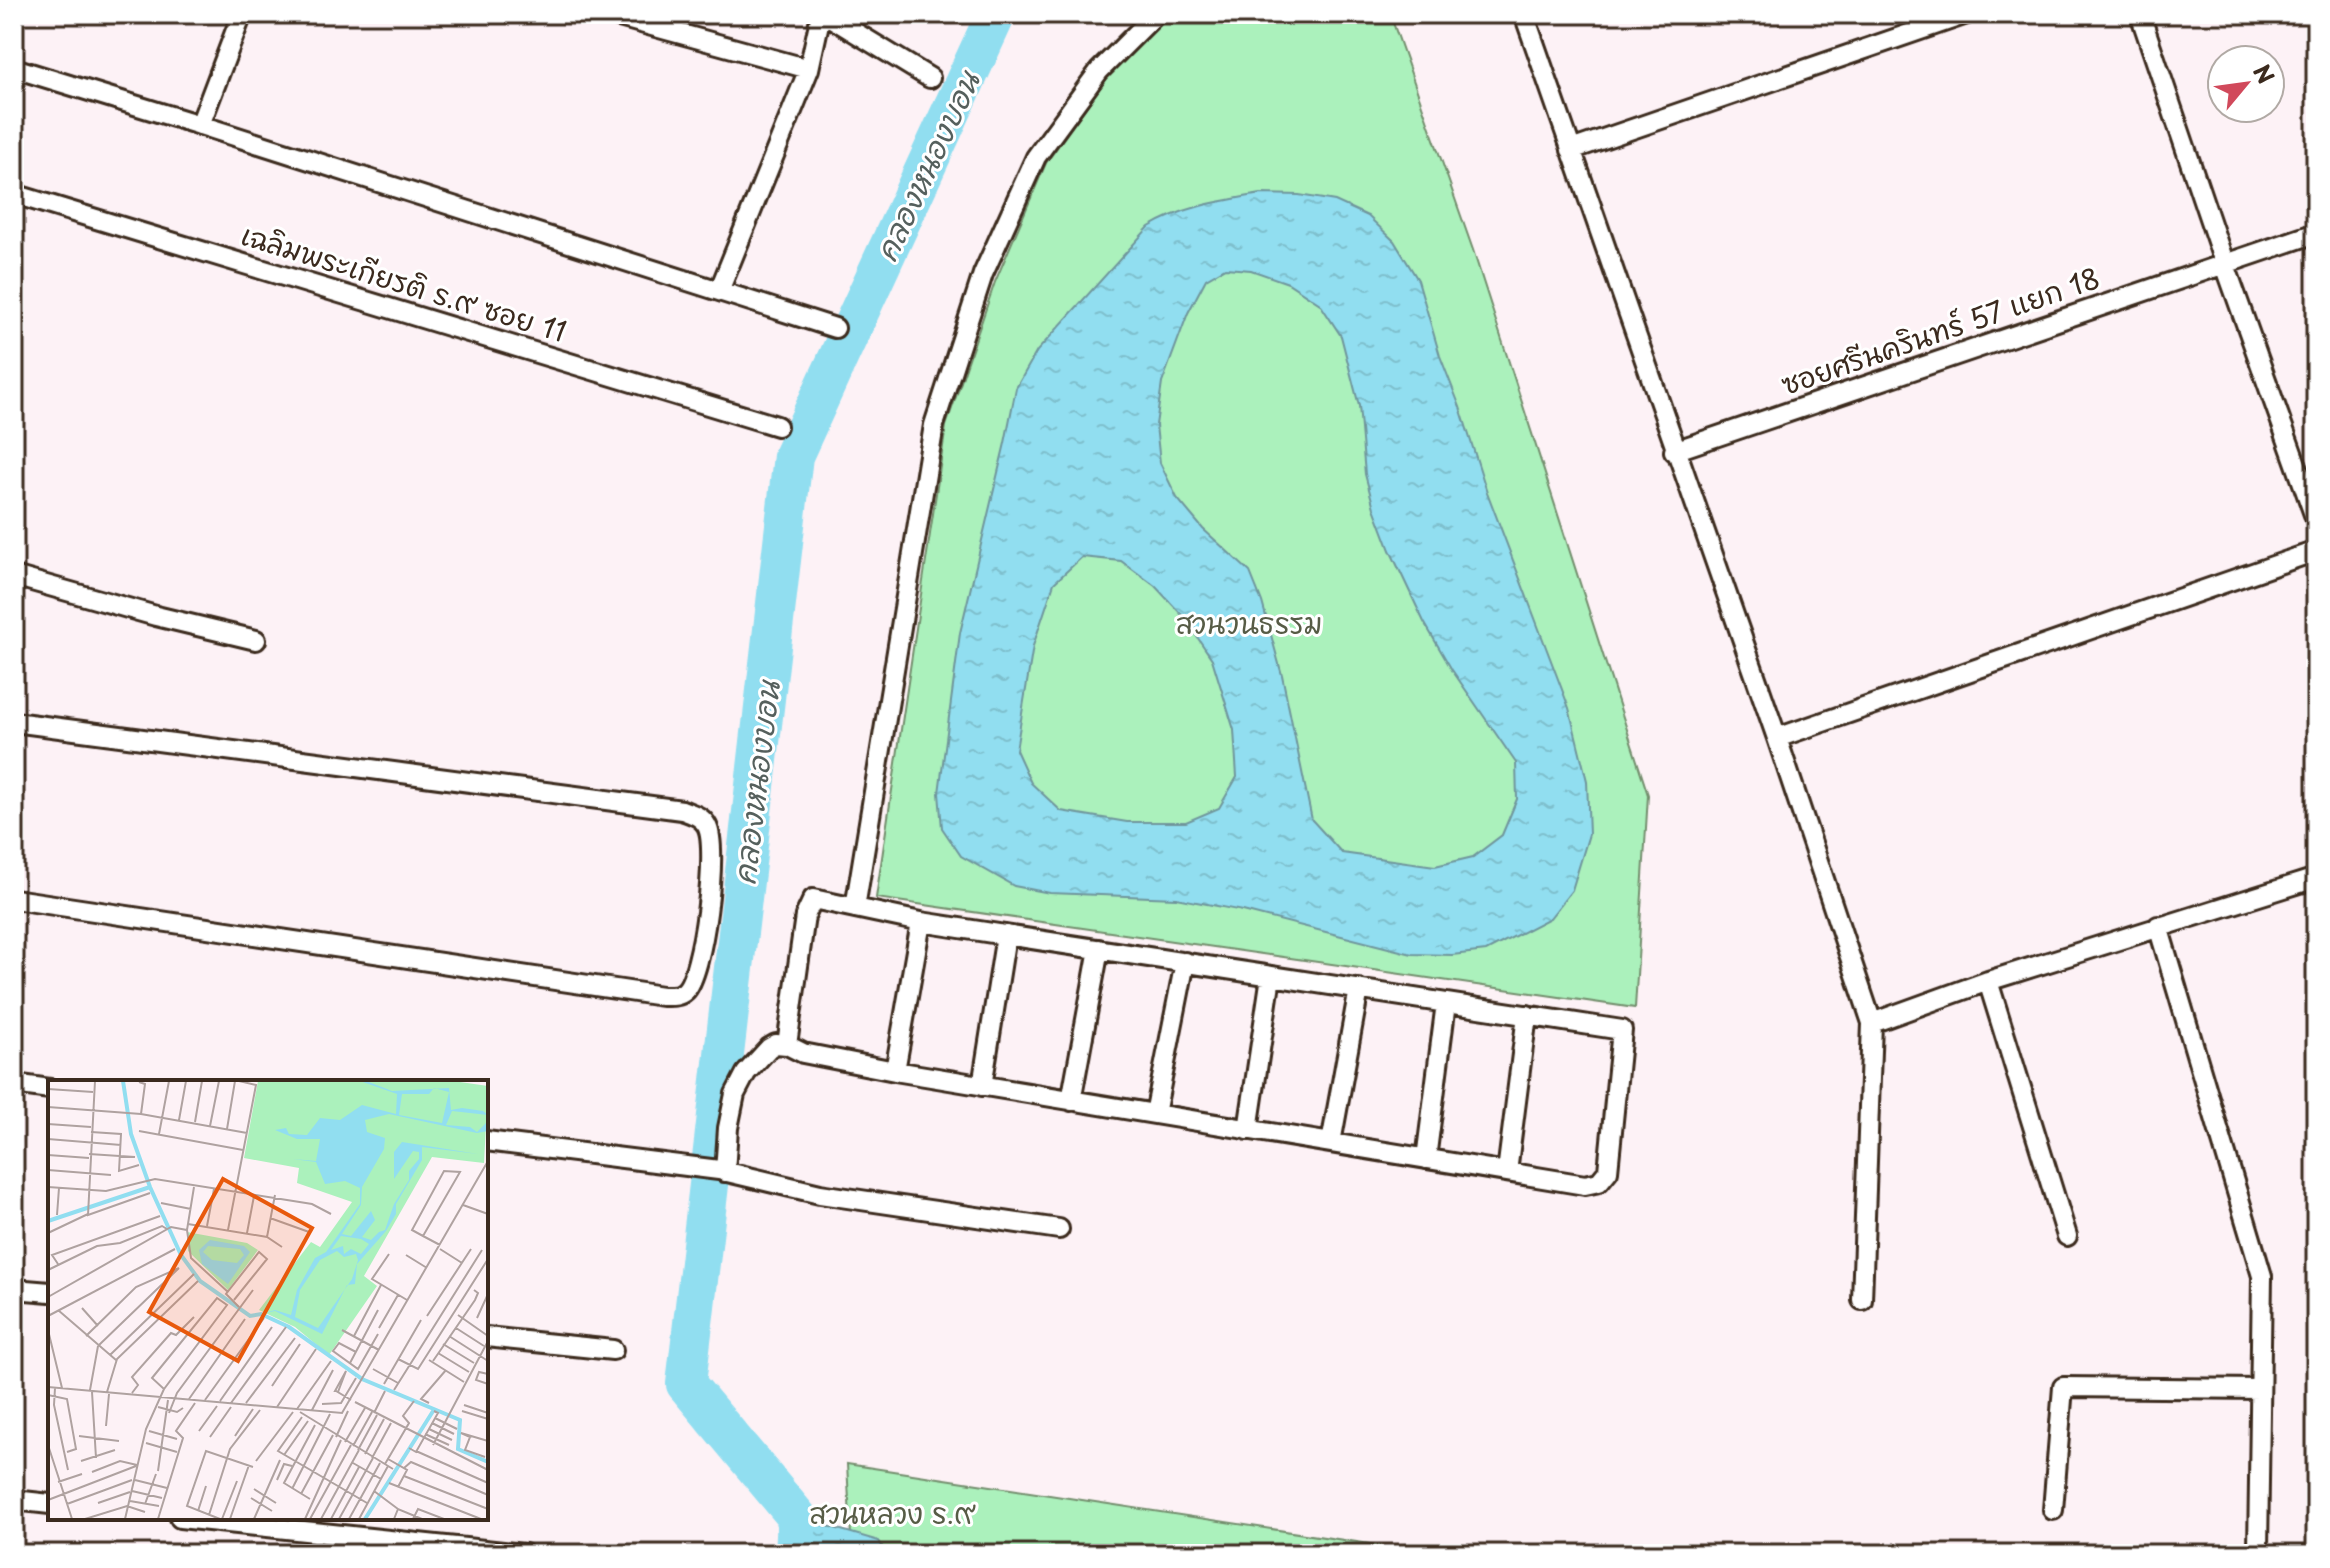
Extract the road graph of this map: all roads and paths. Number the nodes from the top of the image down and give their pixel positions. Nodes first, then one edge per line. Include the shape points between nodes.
1 (242, 14) edge
2 (608, 14) edge
3 (823, 14) edge
4 (1156, 14) edge
5 (1524, 14) edge
6 (1967, 14) edge
7 (2140, 14) edge
8 (14, 68) edge
9 (809, 69) junction
10 (930, 78) dead end
11 (200, 125) junction
12 (1571, 150) junction
13 (14, 194) edge
14 (2316, 233) edge
15 (2224, 262) junction
16 (719, 291) junction
17 (835, 328) dead end
18 (777, 426) dead end
19 (1674, 451) junction
20 (2316, 520) edge
21 (2316, 551) edge
22 (14, 576) edge
23 (256, 640) dead end
24 (14, 722) edge
25 (1777, 738) junction
26 (2316, 878) edge
27 (14, 899) edge
28 (855, 908) junction
29 (921, 922) junction
30 (2158, 926) junction
31 (1006, 935) junction
32 (1099, 949) junction
33 (1185, 962) junction
34 (1271, 976) junction
35 (1988, 981) junction
36 (1359, 989) junction
37 (1446, 1003) junction
38 (1527, 1015) junction
39 (1872, 1023) junction
40 (787, 1045) junction
41 (895, 1071) junction
42 (14, 1084) edge
43 (982, 1086) junction
44 (48, 1089) edge
45 (1071, 1101) junction
46 (1155, 1114) junction
47 (1248, 1130) junction
48 (488, 1141) edge
49 (1331, 1143) junction
50 (1426, 1159) junction
51 (722, 1171) junction
52 (1507, 1172) junction
53 (1059, 1229) dead end
54 (2067, 1236) dead end
55 (14, 1289) edge
56 (48, 1292) edge
57 (1862, 1300) dead end
58 (488, 1337) edge
59 (613, 1350) dead end
60 (2260, 1389) junction
61 (14, 1500) edge
62 (48, 1504) edge
63 (2053, 1510) dead end
64 (199, 1520) edge
65 (2258, 1549) dead end
66 (524, 1554) edge

1 - 11 street
2 - 9 street
3 - 9 street
3 - 10 street
4 - 28 street via 1099,71 1036,157 983,274 934,425
5 - 12 street
6 - 12 street
7 - 15 street
8 - 11 street
9 - 16 street
11 - 16 street
12 - 19 street
13 - 18 street, เฉลิมพระเกียรติ ร.๙ ซอย 11
14 - 15 street, ซอยศรีนครินทร์ 57 แยก 18
15 - 19 street, ซอยศรีนครินทร์ 57 แยก 18
15 - 20 street
16 - 17 street
19 - 25 street
21 - 25 street
22 - 23 street
24 - 27 street via 682,810 708,827 713,865 698,962 689,986 676,996
25 - 39 street
26 - 30 street
28 - 29 street
28 - 40 street via 813,899 805,916
29 - 31 street
29 - 41 street
30 - 35 street
30 - 60 street via 2262,1276
31 - 32 street
31 - 43 street
32 - 33 street
32 - 45 street
33 - 34 street
33 - 46 street
34 - 36 street
34 - 47 street
35 - 39 street
35 - 54 street
36 - 37 street
36 - 49 street
37 - 38 street
37 - 50 street
38 - 52 street
38 - 52 street via 1622,1030 1608,1171 1599,1182 1585,1185
39 - 57 street
40 - 41 street via 803,1053
40 - 51 street via 776,1044 761,1054 735,1094
41 - 43 street
42 - 44 street
43 - 45 street
45 - 46 street
46 - 47 street
47 - 49 street
48 - 51 street
49 - 50 street
50 - 52 street
51 - 53 street via 820,1194
55 - 56 street
58 - 59 street
60 - 63 street via 2063,1387
60 - 65 street
61 - 62 street
64 - 66 street

